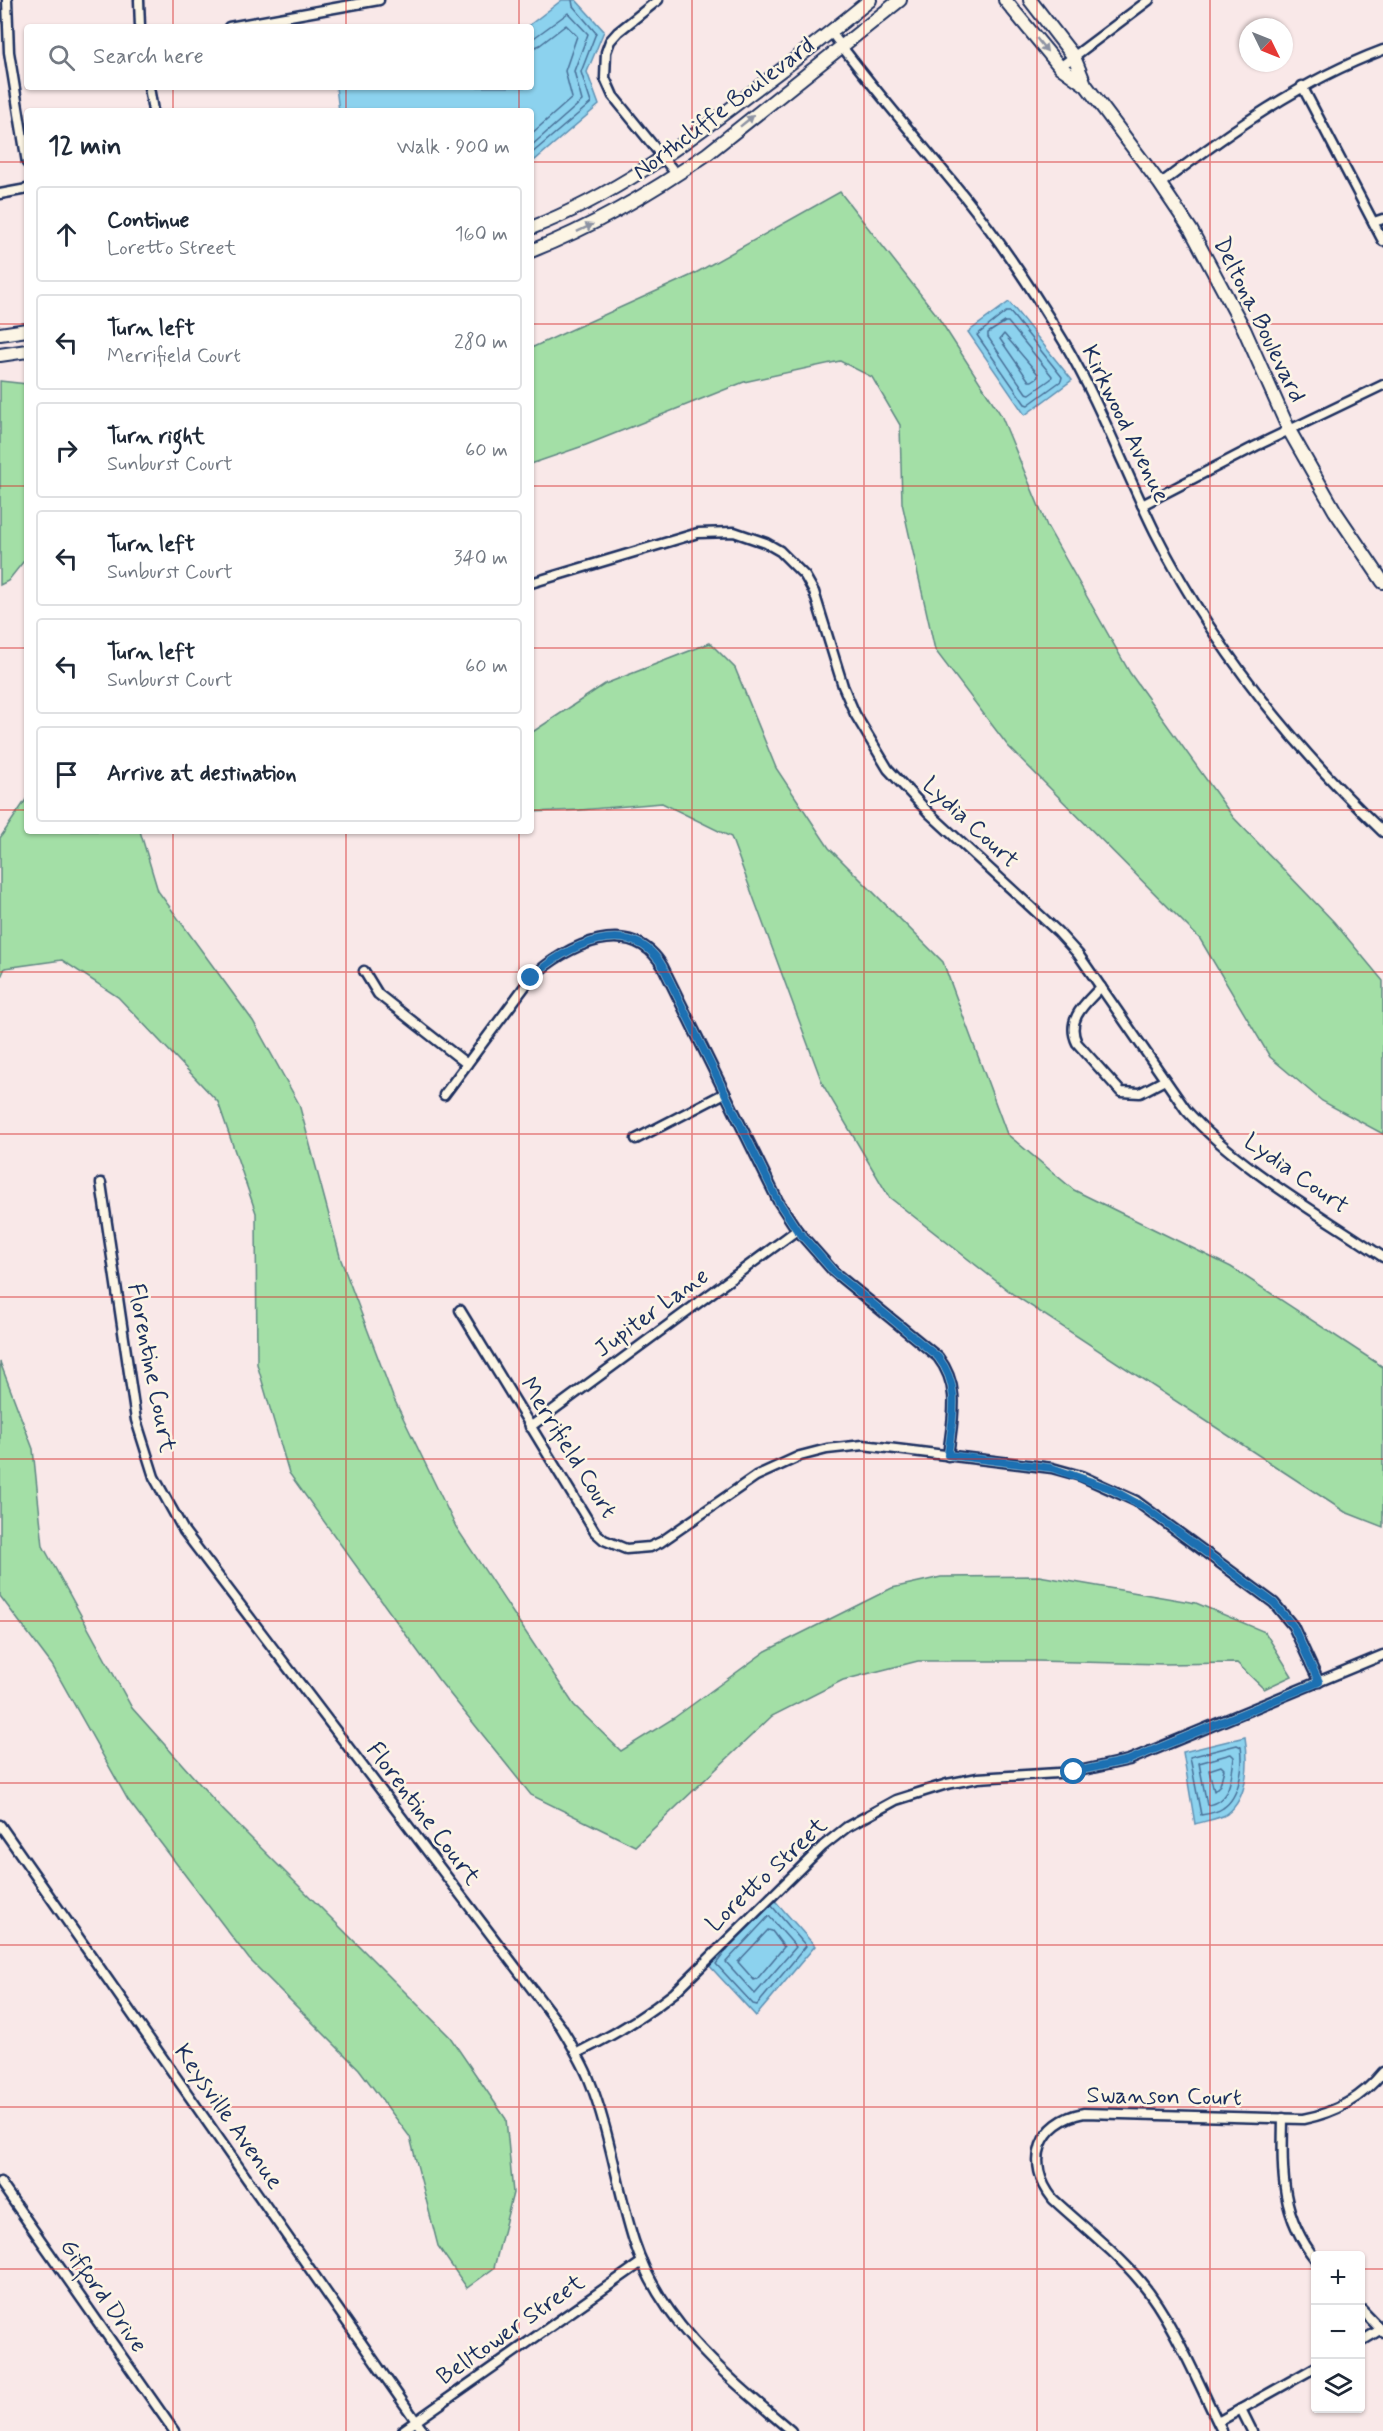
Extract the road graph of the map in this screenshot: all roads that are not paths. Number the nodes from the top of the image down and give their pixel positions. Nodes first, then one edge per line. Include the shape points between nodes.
1 (7, 0) edge
2 (139, 0) edge
3 (379, 0) edge
4 (658, 0) edge
5 (870, 0) edge
6 (900, 0) edge
7 (1005, 0) edge
8 (1030, 0) edge
9 (1149, 0) edge
10 (140, 24) edge
11 (246, 24) edge
12 (831, 32) junction
13 (842, 46) junction
14 (1383, 50) edge
15 (1074, 57) junction
16 (11, 64) junction
17 (0, 66) edge
18 (1060, 67) junction
19 (1085, 84) junction
20 (1302, 86) junction
21 (149, 90) edge
22 (152, 108) edge
23 (24, 144) edge
24 (665, 157) junction
25 (677, 175) junction
26 (1160, 184) junction
27 (24, 190) edge
28 (0, 194) edge
29 (1379, 221) edge
30 (534, 227) edge
31 (1383, 241) edge
32 (534, 250) edge
33 (24, 330) edge
34 (0, 334) edge
35 (24, 351) edge
36 (0, 355) edge
37 (1383, 385) edge
38 (1289, 430) junction
39 (1142, 505) junction
40 (534, 582) edge
41 (1383, 582) edge
42 (1383, 832) edge
43 (364, 971) dead end
44 (1101, 987) junction
45 (467, 1064) junction
46 (1165, 1080) junction
47 (726, 1093) junction
48 (444, 1095) dead end
49 (636, 1139) dead end
50 (101, 1183) dead end
51 (797, 1230) junction
52 (1383, 1257) edge
53 (460, 1310) dead end
54 (530, 1426) junction
55 (948, 1455) junction
56 (1383, 1655) edge
57 (1319, 1682) junction
58 (0, 1825) edge
59 (576, 2053) junction
60 (1383, 2072) edge
61 (1283, 2118) junction
62 (0, 2182) edge
63 (1311, 2252) edge
64 (642, 2262) junction
65 (1365, 2313) edge
66 (1382, 2330) edge
67 (1365, 2339) edge
68 (1311, 2370) edge
69 (1241, 2409) junction
70 (416, 2420) junction
71 (1218, 2422) junction
72 (174, 2431) edge
73 (402, 2431) edge
74 (423, 2431) edge
75 (791, 2431) edge
76 (1222, 2431) edge
77 (1252, 2431) edge

1 - 16 street
2 - 10 street
3 - 11 street
4 - 24 street via 618,32 603,66 613,96
5 - 12 main road, Northcliffe Boulevard
6 - 13 main road, Northcliffe Boulevard
7 -> 18 main road, Deltona Boulevard
8 - 15 main road, Deltona Boulevard
9 - 15 street
12 - 13 street, Kirkwood Avenue
12 - 24 main road, Northcliffe Boulevard
25 -> 13 main road, Northcliffe Boulevard
13 - 39 street, Kirkwood Avenue via 965,198 1035,295 1095,399
14 - 20 street
15 - 18 street
15 - 19 main road, Deltona Boulevard
16 - 17 street
16 - 23 street
18 - 19 main road, Deltona Boulevard
19 - 26 main road, Deltona Boulevard
20 - 26 street
20 - 29 street
21 - 22 street
24 - 25 street
24 - 30 main road, Northcliffe Boulevard via 588,202
32 -> 25 main road, Northcliffe Boulevard via 598,222
26 - 38 main road, Deltona Boulevard via 1220,281
27 - 28 street
29 - 31 street
33 - 34 main road
35 - 36 main road
37 - 38 street
38 - 39 street
38 - 41 main road, Deltona Boulevard via 1335,511
39 - 42 street, Kirkwood Avenue via 1185,584 1251,683 1324,772
40 - 44 street, Lydia Court via 698,533 734,532 780,551 805,576 814,592 843,686 888,769 929,813 1058,932
43 - 45 street via 378,994
44 - 46 street, Lydia Court
44 - 46 street via 1075,1018 1073,1035 1077,1043 1121,1092 1140,1094
45 - 47 street via 544,966 575,948 612,937 624,938 642,945 658,960
45 - 48 street
46 - 52 street, Lydia Court via 1186,1110 1224,1148
47 - 49 street
47 - 51 street via 778,1201
50 - 59 street, Florentine Court via 136,1420 154,1477 168,1506 561,2027
51 - 54 street, Jupiter Lane
51 - 55 street via 834,1272 946,1366 955,1395
53 - 54 street, Merrifield Court
54 - 55 street, Merrifield Court via 595,1532 626,1549 661,1542 756,1476 800,1456 863,1445
55 - 57 street, Merrifield Court via 1052,1468 1109,1488 1142,1505 1274,1603 1293,1626
56 - 57 street, Loretto Street
57 - 59 street, Loretto Street via 1129,1760 1074,1772 978,1778 896,1800 823,1845 660,2005 626,2028
58 - 70 street, Keysville Avenue
59 - 64 street, Florentine Court via 599,2106
60 - 61 street, Swanson Court via 1366,2091 1336,2110 1303,2119
61 - 63 street via 1284,2193 1299,2234
61 - 71 street, Swanson Court via 1084,2112 1052,2127 1040,2147 1038,2167 1045,2189 1142,2283 1167,2321
62 - 72 street, Gifford Drive
64 - 70 street, Belltower Street
64 - 75 street, Florentine Court via 671,2315 691,2340
65 - 66 street
66 - 67 street
68 - 69 street
69 - 71 street
69 - 77 street
70 - 73 street, Belltower Street
70 - 74 street, Keysville Avenue
71 - 76 street, Swanson Court

